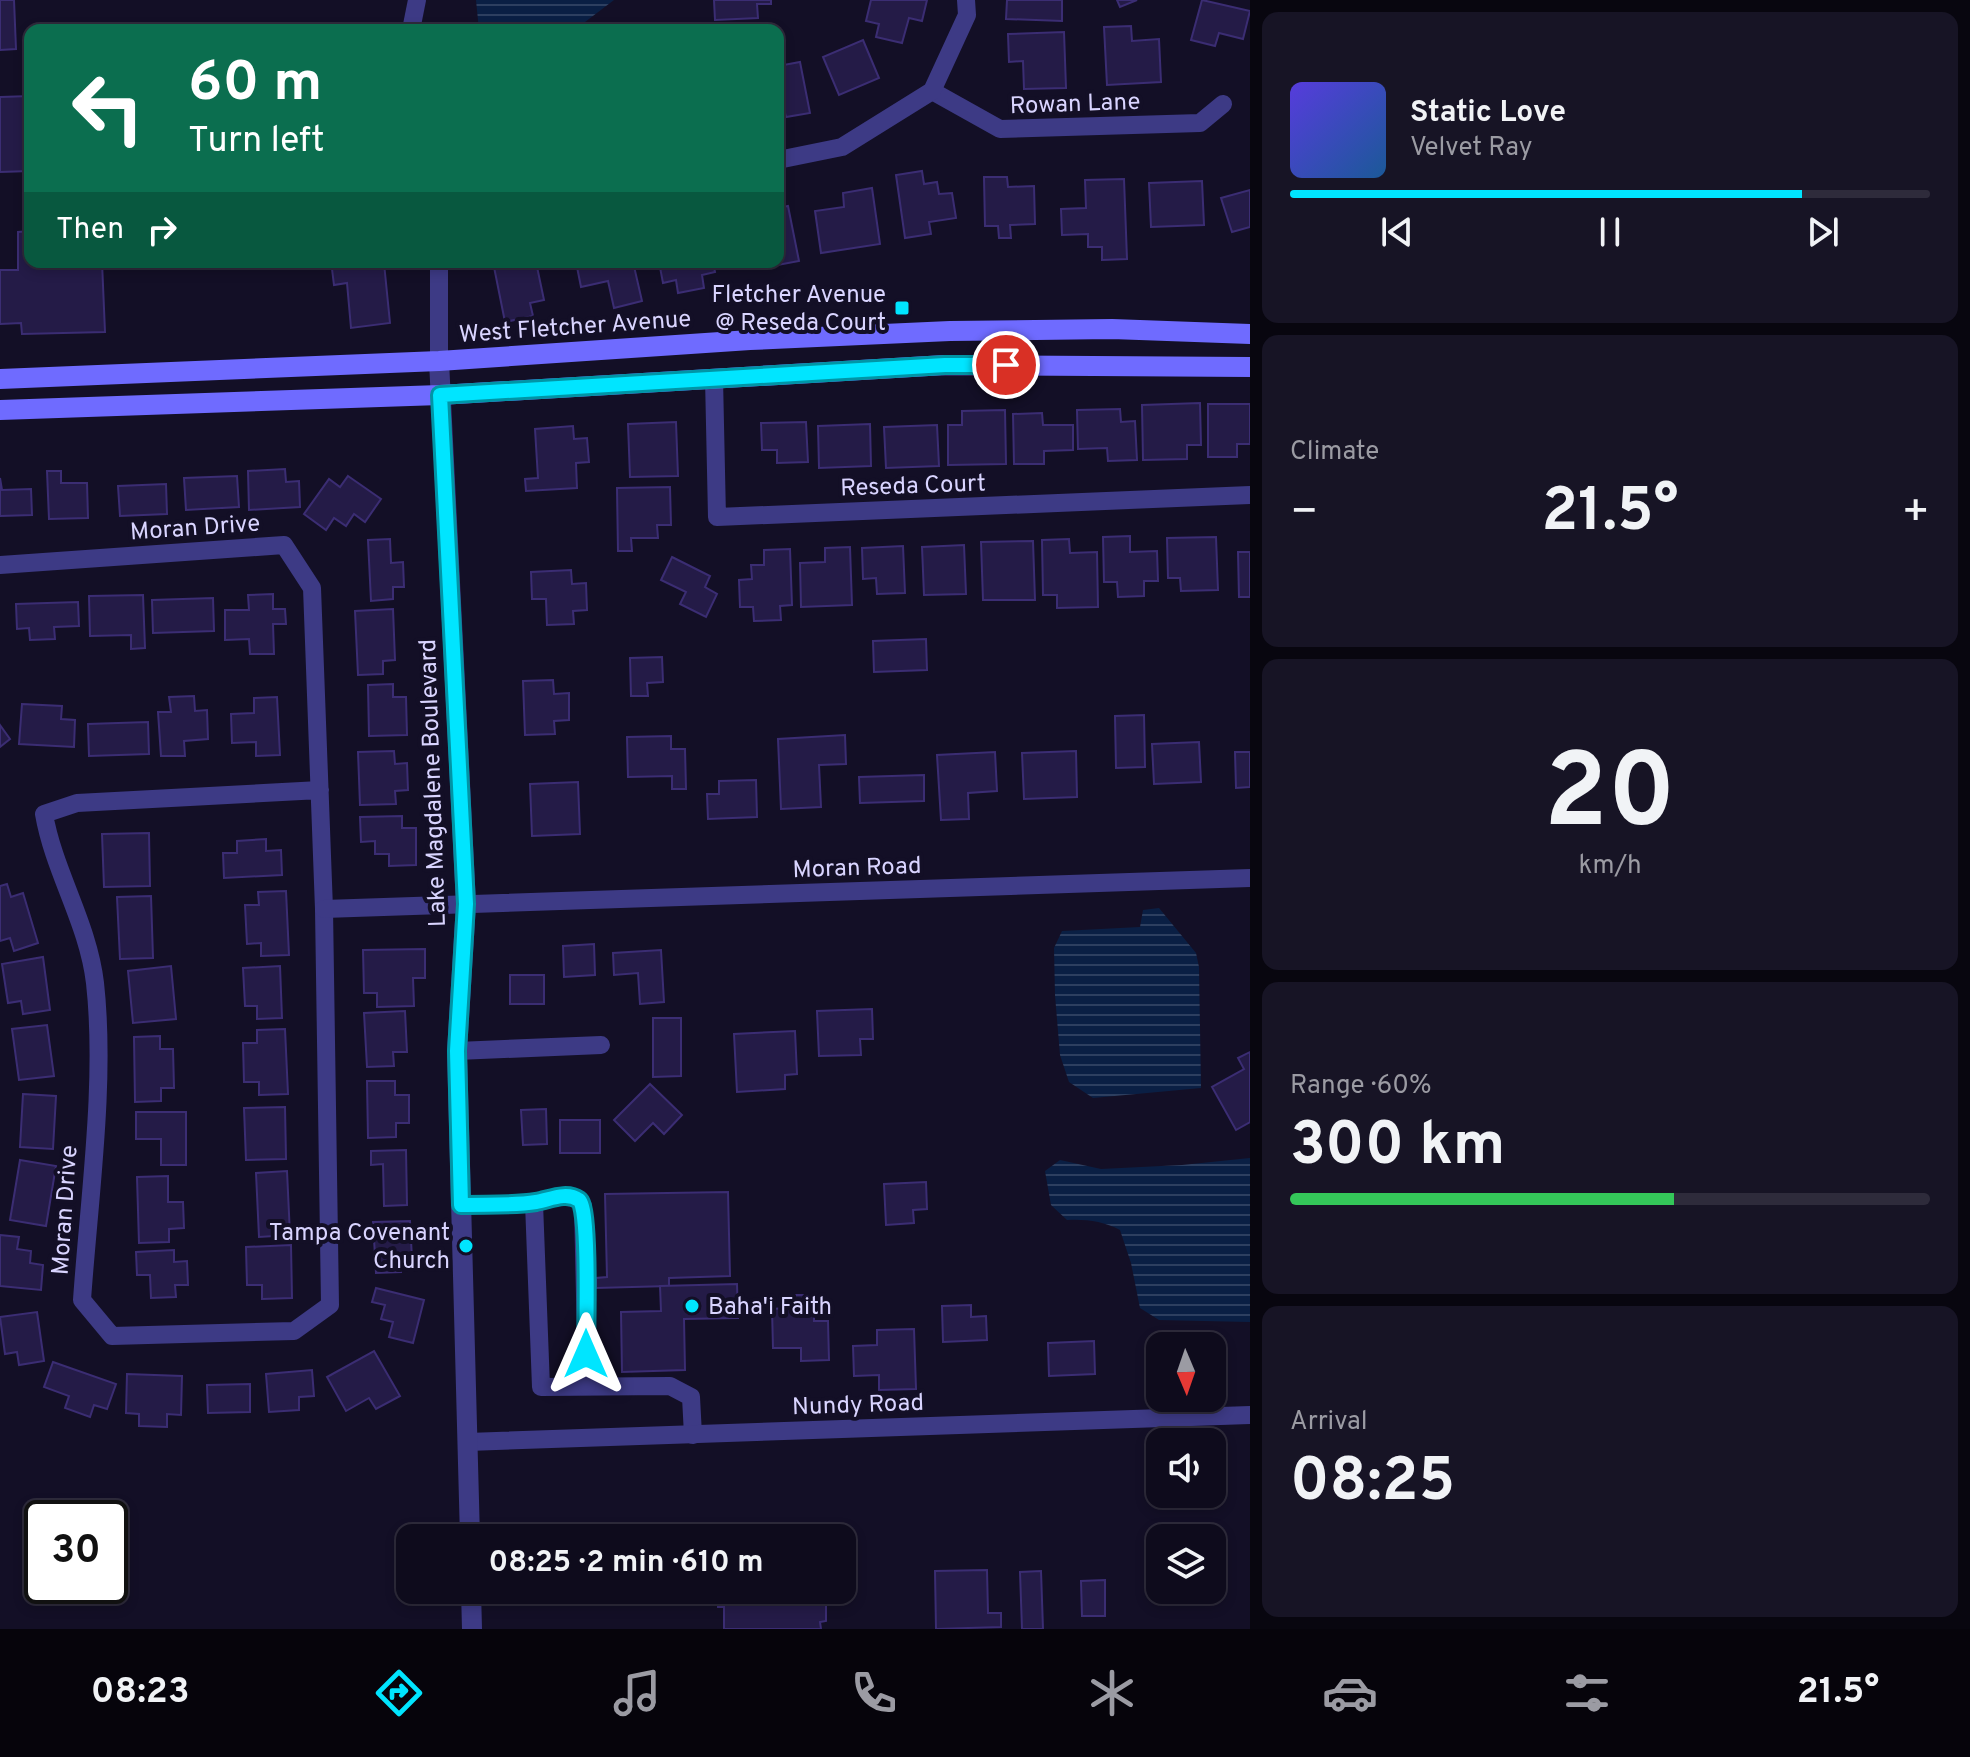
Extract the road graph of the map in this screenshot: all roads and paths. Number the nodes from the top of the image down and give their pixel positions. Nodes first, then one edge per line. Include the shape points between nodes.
1 (417, 0) edge
2 (966, 0) edge
3 (412, 24) edge
4 (932, 91) junction
5 (1223, 104) dead end
6 (784, 159) edge
7 (439, 268) edge
8 (1250, 334) edge
9 (439, 361) junction
10 (1250, 367) edge
11 (714, 378) junction
12 (0, 379) edge
13 (440, 395) junction
14 (0, 410) edge
15 (1250, 495) edge
16 (0, 565) edge
17 (320, 790) junction
18 (1250, 878) edge
19 (466, 904) junction
20 (324, 909) junction
21 (601, 1045) dead end
22 (457, 1051) junction
23 (534, 1203) junction
24 (461, 1205) junction
25 (587, 1386) junction
26 (1250, 1415) edge
27 (693, 1435) junction
28 (468, 1442) junction
29 (470, 1524) edge
30 (471, 1604) edge
31 (472, 1629) edge

1 - 3 street
2 - 4 street via 967,15
4 - 5 street, Rowan Lane via 1000,129 1200,123
4 - 6 street via 842,147
7 - 9 street
8 - 9 main road, West Fletcher Avenue via 950,331
9 - 12 main road, West Fletcher Avenue
9 - 13 street, Lake Magdalene Boulevard
10 - 11 main road via 945,365
11 - 13 main road
11 - 15 street, Reseda Court via 717,517
13 - 14 main road
13 - 19 street, Lake Magdalene Boulevard
16 - 17 street, Moran Drive via 284,545 312,588
17 - 20 street, Moran Drive
17 - 20 street, Moran Drive via 77,803 44,814 95,981 97,1078 82,1300 112,1336 294,1331 330,1305
18 - 19 street, Moran Road
19 - 20 street, Moran Road
19 - 22 street, Lake Magdalene Boulevard
21 - 22 street
22 - 24 street, Lake Magdalene Boulevard
23 - 24 street
23 - 25 street via 541,1387
23 - 25 street via 562,1196 578,1199 583,1206
24 - 28 street, Lake Magdalene Boulevard
25 - 27 street via 682,1390 691,1397
26 - 27 street, Nundy Road
27 - 28 street, Nundy Road
28 - 29 street, Lake Magdalene Boulevard
30 - 31 street

